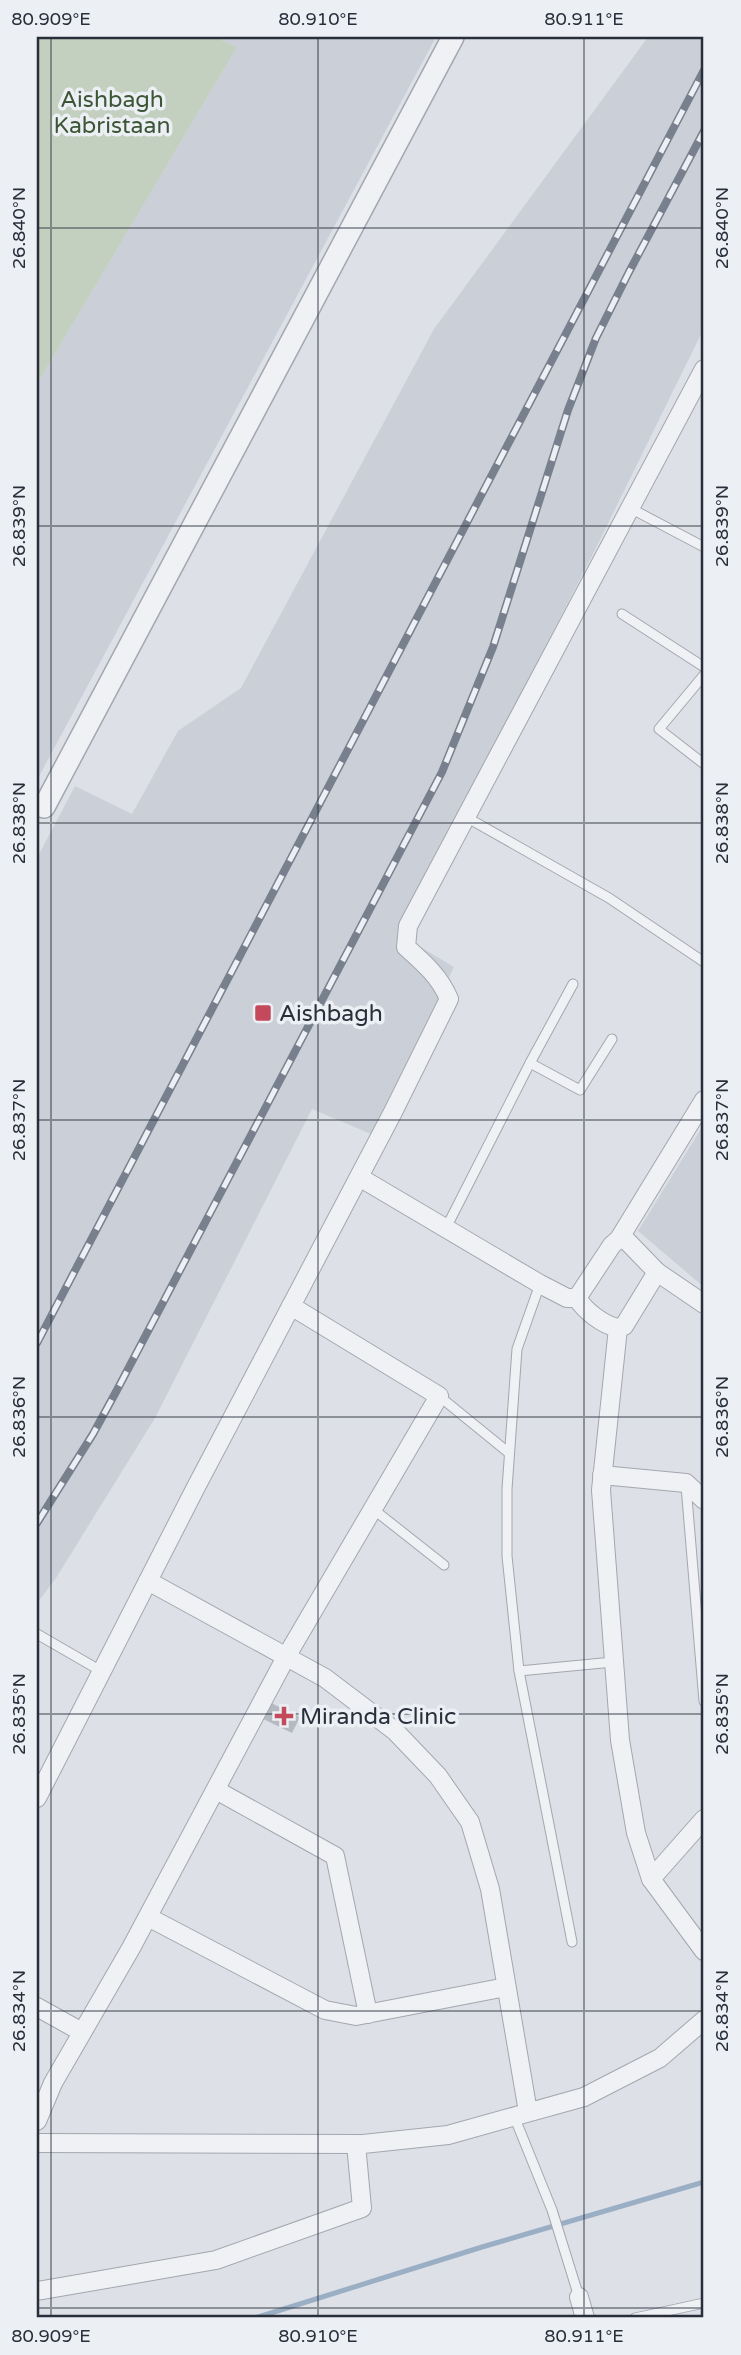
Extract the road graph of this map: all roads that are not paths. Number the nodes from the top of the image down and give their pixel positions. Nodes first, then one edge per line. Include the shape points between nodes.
1 (453, 37) edge
2 (704, 369) edge
3 (630, 508) junction
4 (704, 547) edge
5 (622, 614) dead end
6 (704, 667) edge
7 (704, 676) edge
8 (704, 764) edge
9 (39, 810) edge
10 (466, 817) junction
11 (704, 962) edge
12 (573, 984) dead end
13 (612, 1039) dead end
14 (530, 1063) junction
15 (704, 1100) edge
16 (359, 1177) junction
17 (446, 1228) junction
18 (619, 1239) junction
19 (657, 1272) junction
20 (540, 1284) junction
21 (577, 1298) junction
22 (704, 1304) edge
23 (291, 1306) junction
24 (618, 1328) junction
25 (439, 1396) junction
26 (509, 1453) junction
27 (602, 1475) junction
28 (686, 1483) junction
29 (704, 1500) edge
30 (373, 1509) junction
31 (444, 1565) dead end
32 (148, 1581) junction
33 (37, 1634) edge
34 (286, 1657) junction
35 (614, 1662) junction
36 (102, 1671) junction
37 (519, 1671) junction
38 (704, 1701) edge
39 (216, 1790) junction
40 (37, 1798) edge
41 (704, 1819) edge
42 (650, 1880) junction
43 (148, 1917) junction
44 (572, 1942) dead end
45 (704, 1951) edge
46 (506, 1987) junction
47 (37, 2007) edge
48 (368, 2014) junction
49 (704, 2020) edge
50 (82, 2032) junction
51 (521, 2114) junction
52 (37, 2121) edge
53 (37, 2143) edge
54 (356, 2144) junction
55 (37, 2291) edge
56 (579, 2297) joint
57 (704, 2303) edge
58 (652, 2316) edge
59 (585, 2318) edge
60 (635, 2318) edge

1 - 9 street
2 - 3 street
3 - 4 lane
3 - 10 street
5 - 6 lane
7 - 8 lane via 659,729
10 - 11 lane via 609,898
10 - 16 street via 408,926 406,947 432,970 449,999
12 - 14 lane
13 - 14 lane via 580,1090
14 - 17 lane
15 - 18 street
16 - 17 street
16 - 23 street
17 - 20 street
18 - 19 street via 626,1240
18 - 21 street
19 - 22 street
19 - 24 street via 624,1326
20 - 21 street via 567,1298
20 - 26 lane via 517,1349
21 - 24 street via 583,1308
23 - 25 street
23 - 32 street
24 - 27 street
25 - 26 lane
25 - 30 street
26 - 37 lane via 507,1556
27 - 28 street
27 - 35 street
28 - 29 street
28 - 38 lane
30 - 31 lane
30 - 34 street
32 - 34 street
32 - 36 street
33 - 36 lane
34 - 39 street
34 - 46 street via 325,1678 395,1731 438,1776 470,1822 489,1889
35 - 37 lane
35 - 42 street via 622,1754
36 - 40 street
37 - 44 lane
39 - 43 street
39 - 48 street via 335,1856
41 - 42 street
42 - 45 street
43 - 48 street via 325,2010
43 - 50 street
46 - 48 street
46 - 51 street
47 - 50 street
49 - 51 street via 660,2058 584,2097
50 - 52 street
51 - 54 street via 448,2135
51 - 56 lane
53 - 54 street
54 - 55 street via 362,2208 216,2260
56 - 59 street
57 - 58 lane
58 - 60 lane

